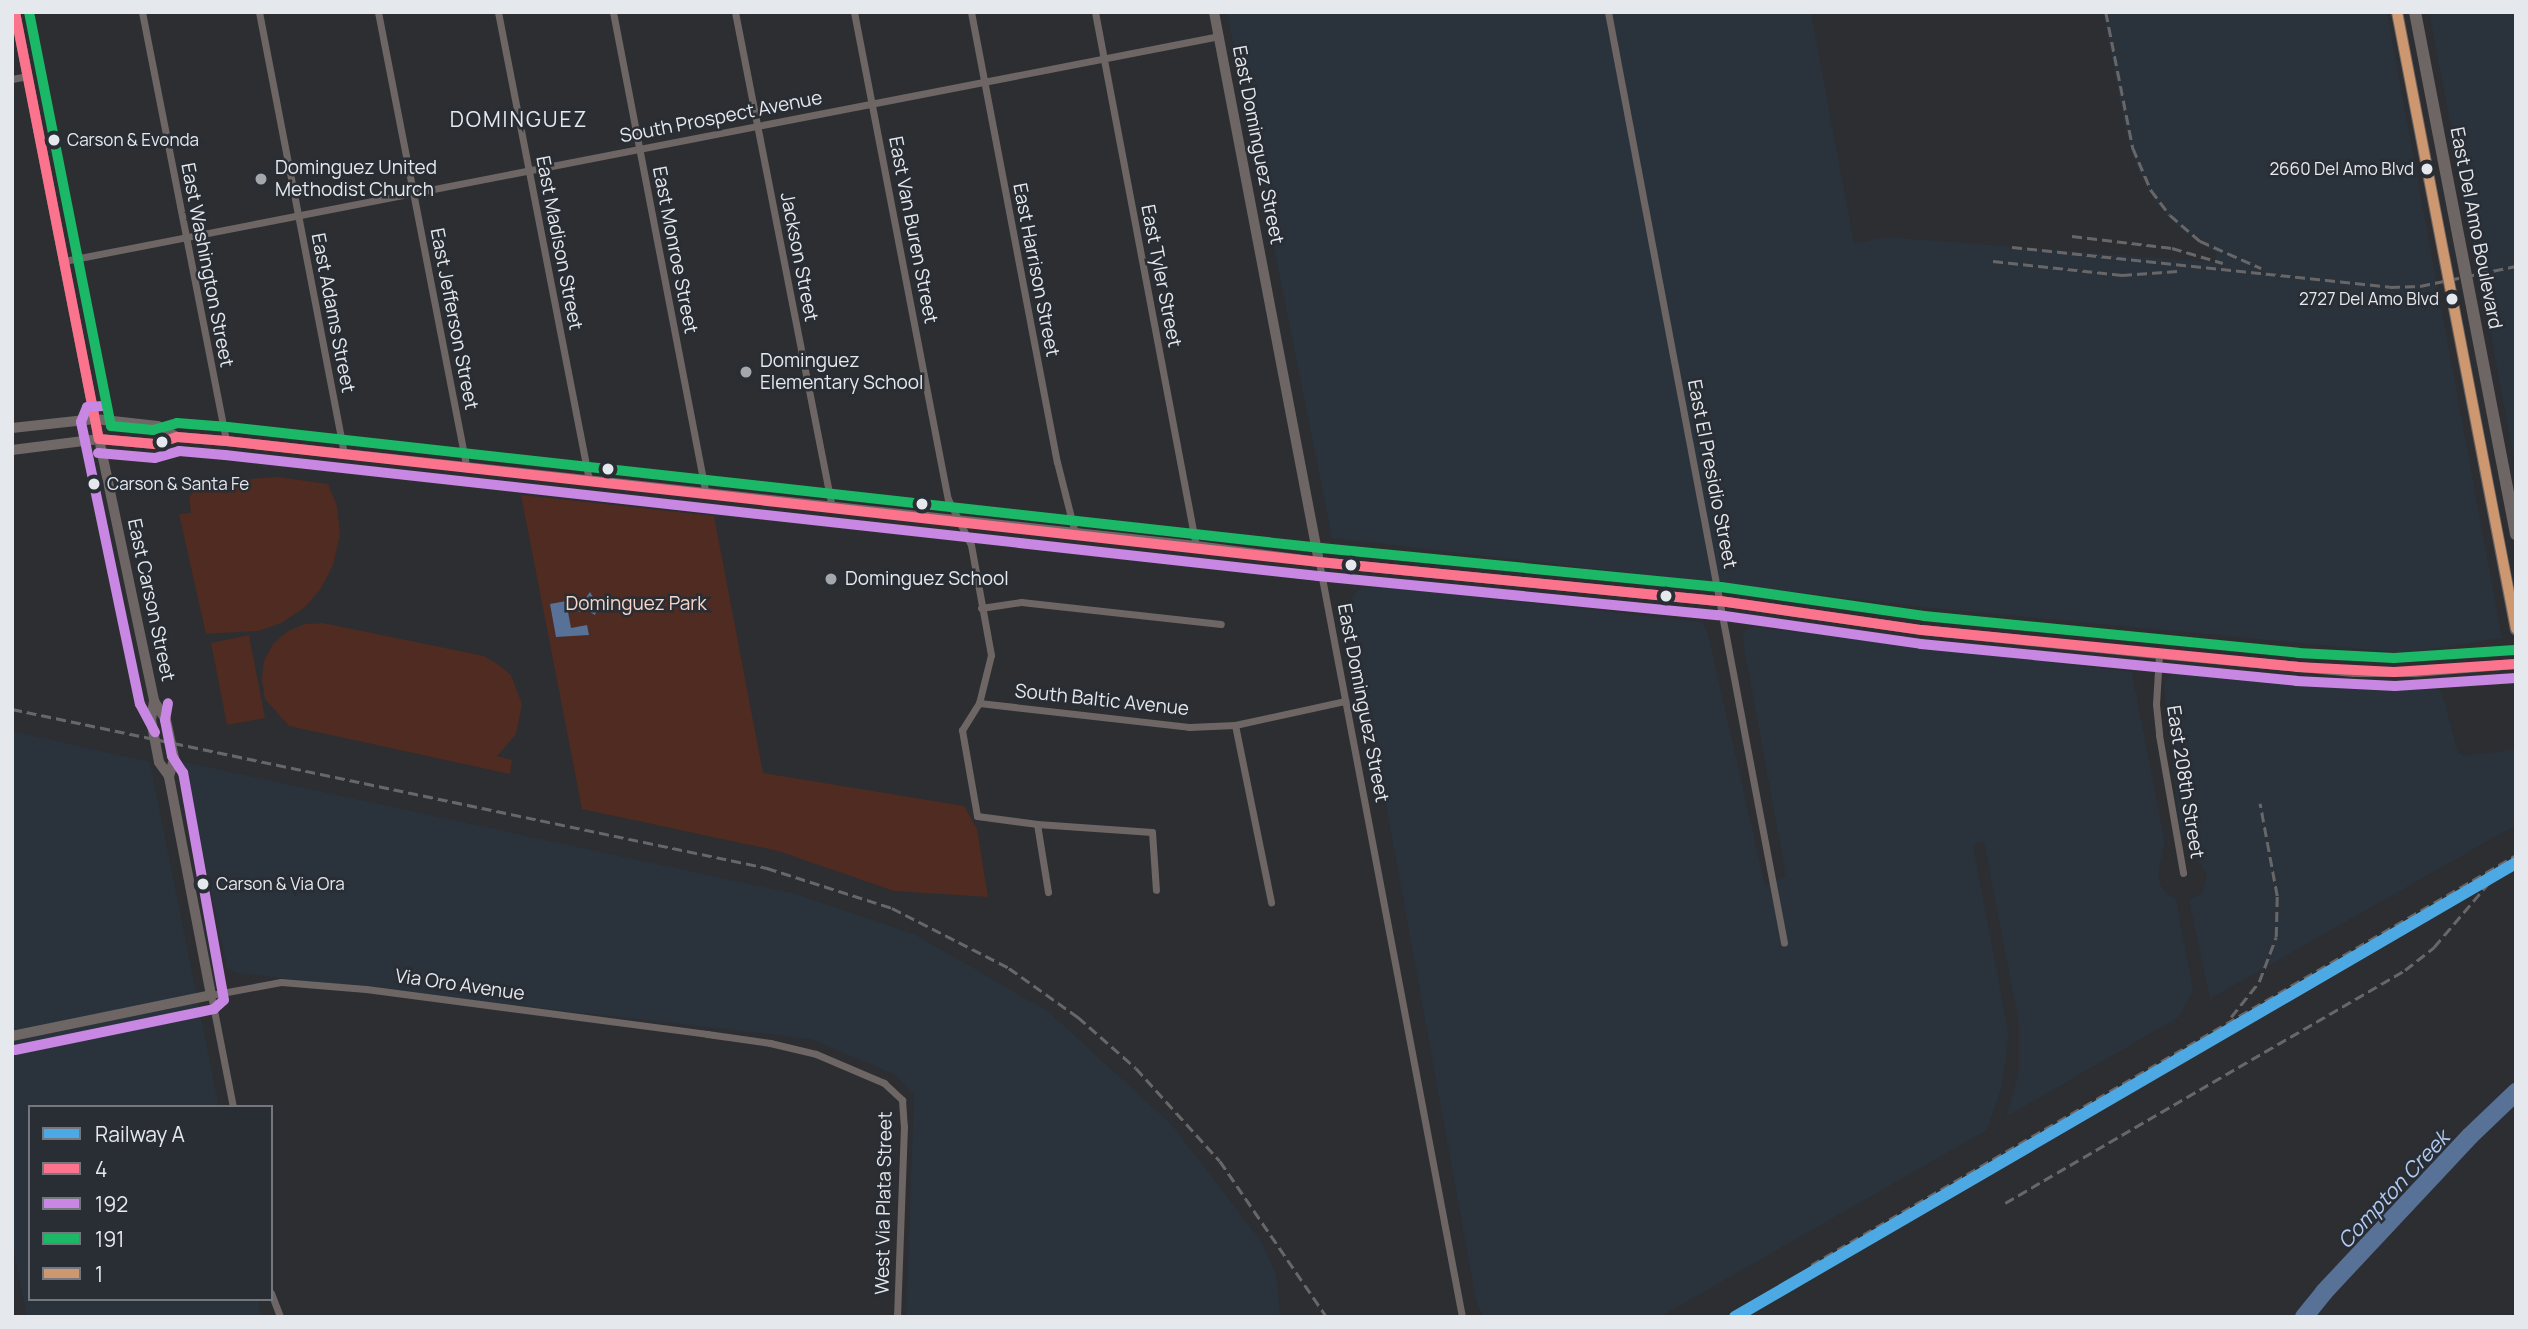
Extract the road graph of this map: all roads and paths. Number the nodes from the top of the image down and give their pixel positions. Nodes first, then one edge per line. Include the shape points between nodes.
1 (15, 12) edge
2 (142, 12) edge
3 (259, 12) edge
4 (378, 12) edge
5 (498, 12) edge
6 (613, 12) edge
7 (735, 12) edge
8 (854, 12) edge
9 (971, 12) edge
10 (1095, 12) edge
11 (1214, 12) edge
12 (1608, 12) edge
13 (2397, 12) edge
14 (2415, 12) edge
15 (1219, 36) junction
16 (1104, 59) junction
17 (28, 76) junction
18 (12, 79) edge
19 (984, 82) junction
20 (872, 104) junction
21 (757, 126) junction
22 (640, 149) junction
23 (529, 171) junction
24 (413, 193) junction
25 (298, 215) junction
26 (186, 237) junction
27 (64, 261) junction
28 (96, 419) junction
29 (12, 428) edge
30 (177, 438) junction
31 (99, 439) junction
32 (226, 441) junction
33 (12, 450) edge
34 (344, 455) junction
35 (467, 468) junction
36 (589, 479) junction
37 (706, 494) junction
38 (832, 508) junction
39 (960, 521) junction
40 (1075, 533) junction
41 (2516, 534) edge
42 (1196, 546) junction
43 (1319, 562) junction
44 (1720, 601) junction
45 (981, 608) junction
46 (1221, 624) dead end
47 (2516, 631) edge
48 (2159, 654) junction
49 (2516, 664) edge
50 (154, 701) junction
51 (1345, 701) junction
52 (979, 703) junction
53 (1235, 725) junction
54 (169, 776) junction
55 (1037, 824) junction
56 (2183, 873) dead end
57 (1156, 890) dead end
58 (1048, 892) dead end
59 (1271, 902) dead end
60 (1784, 943) dead end
61 (211, 995) junction
62 (12, 1036) edge
63 (896, 1092) joint
64 (233, 1105) edge
65 (273, 1298) edge
66 (280, 1317) edge
67 (897, 1317) edge
68 (1462, 1317) edge

1 - 17 main road, East Carson Street
2 - 26 street, East Washington Street
3 - 25 street, East Adams Street
4 - 24 street, East Jefferson Street
5 - 23 street, East Madison Street
6 - 22 street, East Monroe Street
7 - 21 street, Jackson Street
8 - 20 street, East Van Buren Street
9 - 19 street, East Harrison Street
10 - 16 street, East Tyler Street
11 - 15 street, East Dominguez Street
12 - 44 street, East El Presidio Street
13 - 47 main road, East Del Amo Boulevard
14 - 41 main road, East Del Amo Boulevard
15 - 16 street, South Prospect Avenue
15 - 43 street, East Dominguez Street
16 - 19 street, South Prospect Avenue
16 - 42 street, East Tyler Street
17 - 18 street
17 - 27 main road, East Carson Street
19 - 20 street, South Prospect Avenue
19 - 40 street, East Harrison Street via 1057,462
20 - 21 street, South Prospect Avenue
20 - 39 street, East Van Buren Street via 948,499
21 - 22 street, South Prospect Avenue
21 - 38 street, Jackson Street
22 - 23 street, South Prospect Avenue
22 - 37 street, East Monroe Street
23 - 24 street, South Prospect Avenue
23 - 36 street, East Madison Street
24 - 25 street, South Prospect Avenue
24 - 35 street, East Jefferson Street
25 - 26 street, South Prospect Avenue
25 - 34 street, East Adams Street
26 - 27 street, South Prospect Avenue
26 - 32 street, East Washington Street
27 - 28 main road, East Carson Street
28 - 29 main road
28 - 30 main road via 158,426
28 - 31 main road, East Carson Street
30 - 31 main road via 155,444
30 - 32 main road
31 - 33 main road
31 - 50 street, East Carson Street
32 - 34 main road
34 - 35 main road
35 - 36 main road
36 - 37 main road
37 - 38 main road
38 - 39 main road
39 - 40 main road
39 - 45 street, East Van Buren Street via 971,545
40 - 42 main road
42 - 43 main road
43 - 44 main road
43 - 51 street, East Dominguez Street
44 - 48 main road via 1922,631
44 - 60 street, East El Presidio Street
45 - 46 street via 1021,602
45 - 52 street, East Van Buren Street via 991,655
48 - 49 main road via 2354,672
48 - 56 street, East 208th Street via 2158,735
50 - 54 street via 151,720 159,762
50 - 54 street via 166,720 174,759
51 - 53 street, South Baltic Avenue
51 - 68 street, East Dominguez Street
52 - 53 street, South Baltic Avenue via 1189,727
52 - 55 street, East Van Buren Street via 962,730 977,816
53 - 59 street
54 - 61 street
55 - 57 street via 1152,832
55 - 58 street
61 - 62 street, Via Oro Avenue
61 - 63 street, Via Oro Avenue via 303,982 770,1043 832,1060
61 - 64 street
63 - 67 street, West Via Plata Street via 904,1109
65 - 66 street

